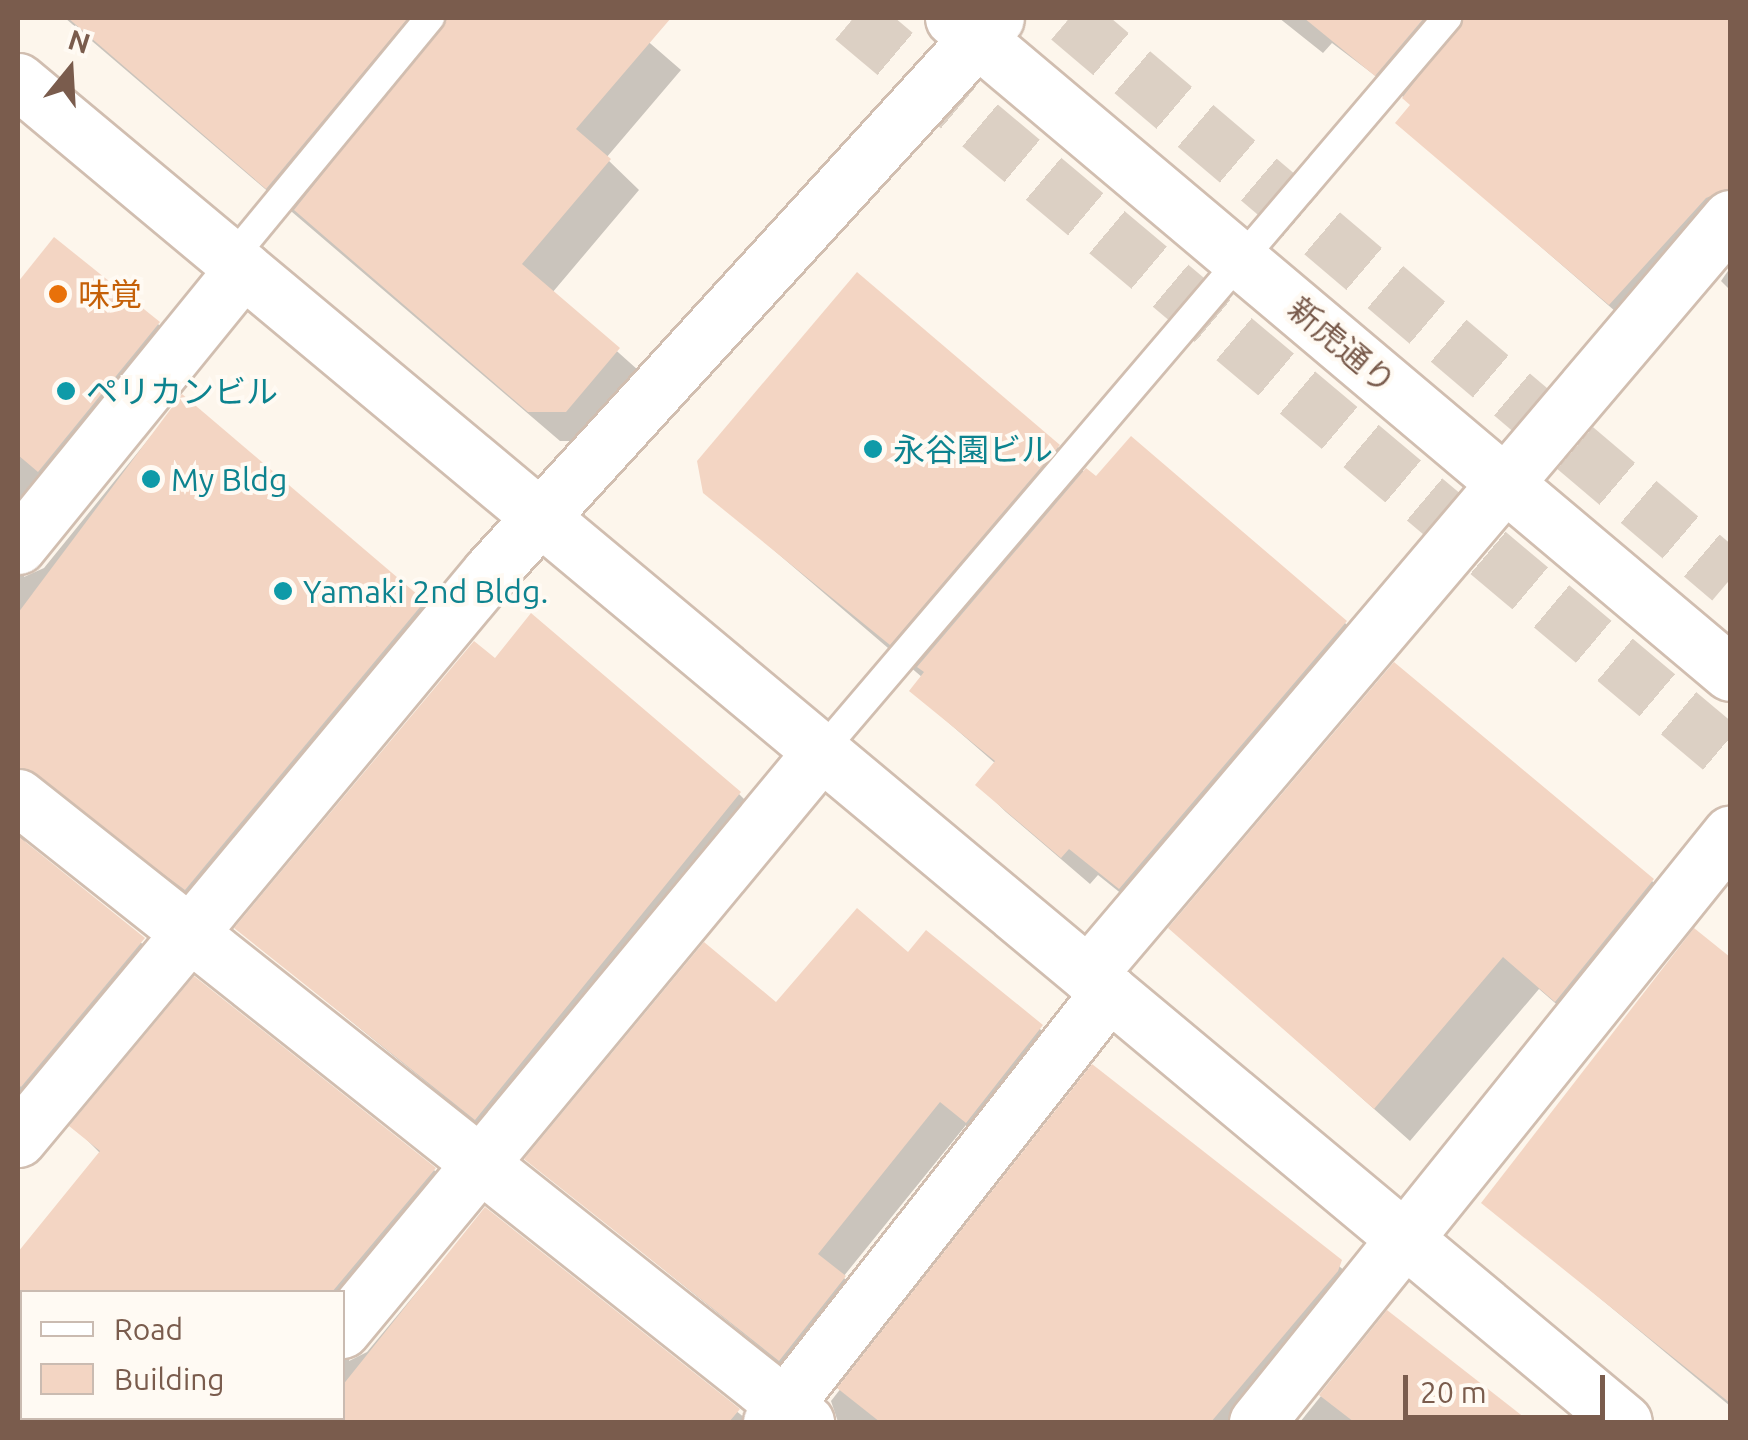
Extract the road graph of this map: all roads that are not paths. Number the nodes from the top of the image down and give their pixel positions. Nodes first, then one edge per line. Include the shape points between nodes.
1 (430, 18) edge
2 (1447, 18) edge
3 (976, 24) edge
4 (18, 80) edge
5 (1730, 218) edge
6 (1241, 260) junction
7 (237, 264) junction
8 (1506, 484) junction
9 (545, 521) junction
10 (18, 546) edge
11 (1730, 673) edge
12 (822, 752) junction
13 (18, 797) edge
14 (1730, 834) edge
15 (182, 936) junction
16 (1098, 983) junction
17 (18, 1140) edge
18 (472, 1166) junction
19 (1404, 1238) junction
20 (345, 1326) edge
21 (787, 1417) edge
22 (1257, 1422) edge
23 (1624, 1422) edge

1 - 7 lane
2 - 6 lane
3 - 6 street, 新虎通り
3 - 9 street
4 - 7 street
5 - 8 street
6 - 8 street, 新虎通り
6 - 12 lane
7 - 9 street
7 - 10 street
8 - 11 street, 新虎通り
8 - 16 street
9 - 12 street
9 - 15 street via 490,572
12 - 16 street
12 - 18 street
13 - 15 street
14 - 19 street
15 - 17 street
15 - 18 street
16 - 19 street
16 - 21 street
18 - 20 street
18 - 21 street
19 - 22 street
19 - 23 street

